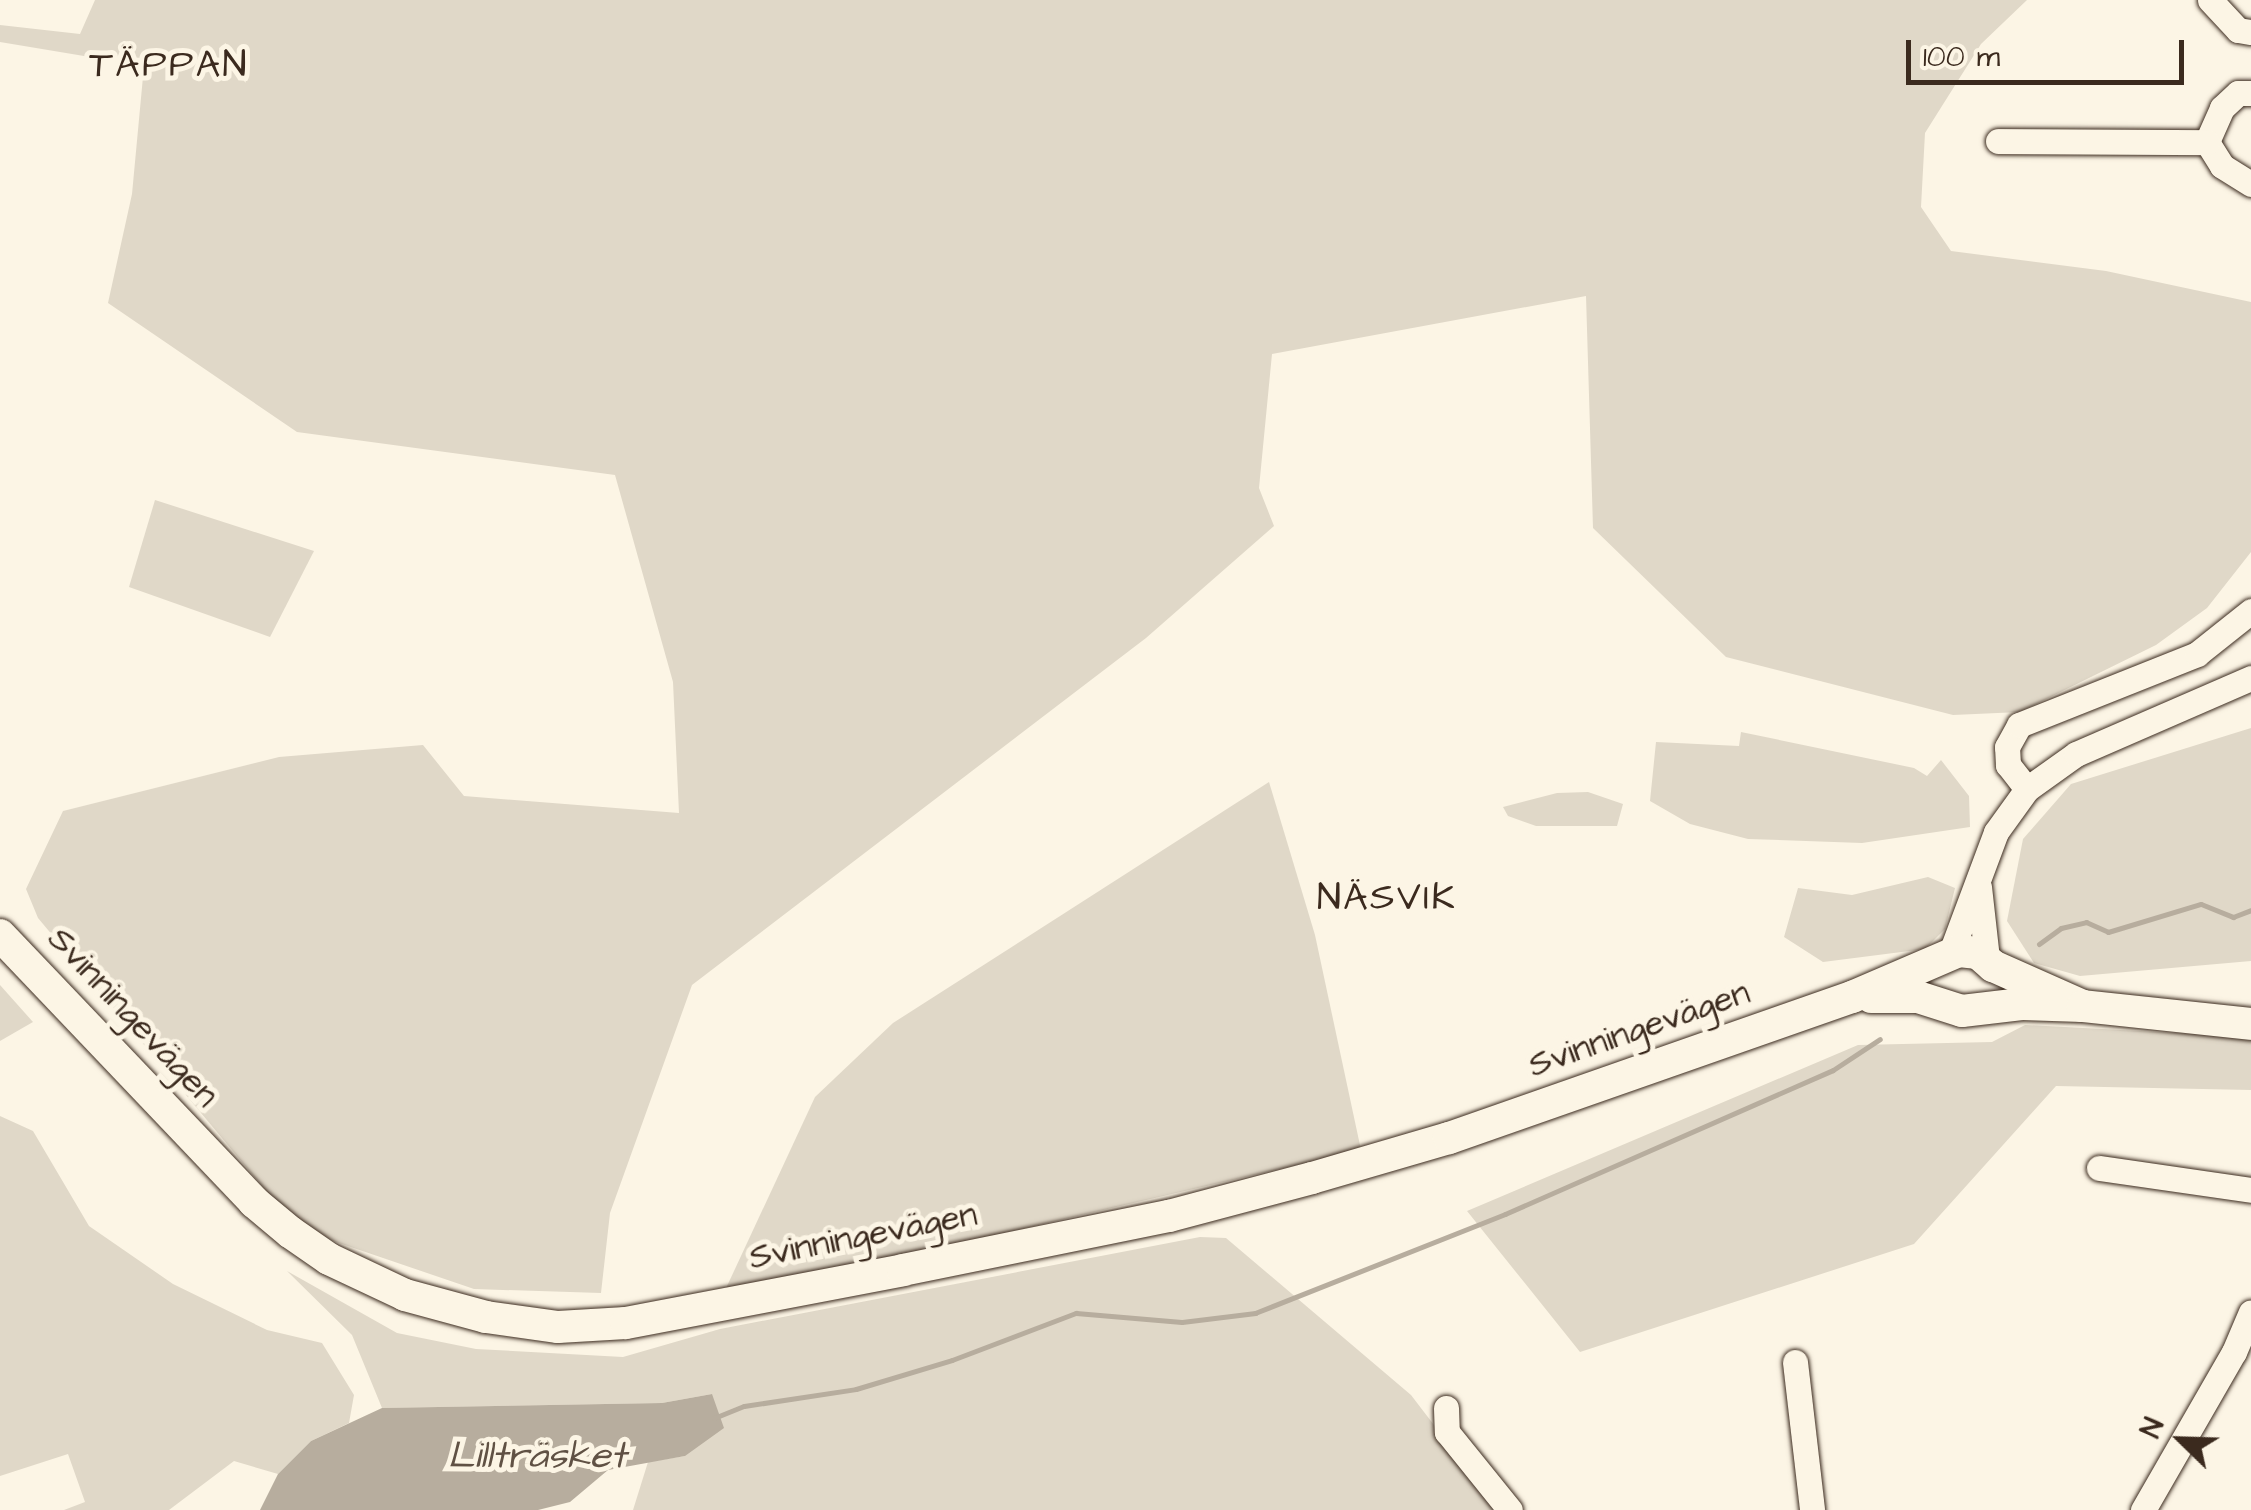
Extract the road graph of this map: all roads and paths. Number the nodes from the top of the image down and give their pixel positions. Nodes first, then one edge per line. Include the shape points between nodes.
1 (2210, 0) edge
2 (2251, 32) edge
3 (2251, 94) edge
4 (1998, 141) dead end
5 (2207, 142) junction
6 (2251, 184) edge
7 (2251, 611) edge
8 (2251, 678) edge
9 (2027, 789) junction
10 (1979, 882) junction
11 (0, 935) edge
12 (1946, 958) junction
13 (1990, 962) junction
14 (1852, 997) junction
15 (1946, 1004) junction
16 (2083, 1006) junction
17 (1980, 1008) junction
18 (2251, 1024) edge
19 (2098, 1168) dead end
20 (2251, 1190) edge
21 (2251, 1312) edge
22 (1795, 1362) dead end
23 (1446, 1408) dead end
24 (1510, 1510) edge
25 (1812, 1510) edge
26 (2144, 1510) edge

1 - 2 street via 2238,30
3 - 5 street via 2238,93 2222,108
4 - 5 street
5 - 6 street via 2222,166
7 - 9 street via 2197,654 2020,725 2006,747 2008,765
8 - 9 street via 2076,754
9 - 10 street via 1996,832
10 - 12 street
10 - 13 street
11 - 14 main road, Svinningevägen via 290,1232 404,1295 558,1327 626,1323 1187,1211 1449,1138
12 - 13 main road, Svinningevägen via 1969,950
12 - 14 main road, Svinningevägen
12 - 15 main road via 1936,979
13 - 16 main road, Svinningevägen
13 - 17 main road via 1996,986
14 - 15 main road, Svinningevägen
15 - 17 main road, Svinningevägen via 1962,1011
16 - 17 main road, Svinningevägen
16 - 18 main road, Svinningevägen
19 - 20 street
21 - 26 street
22 - 25 street
23 - 24 street via 1447,1432

